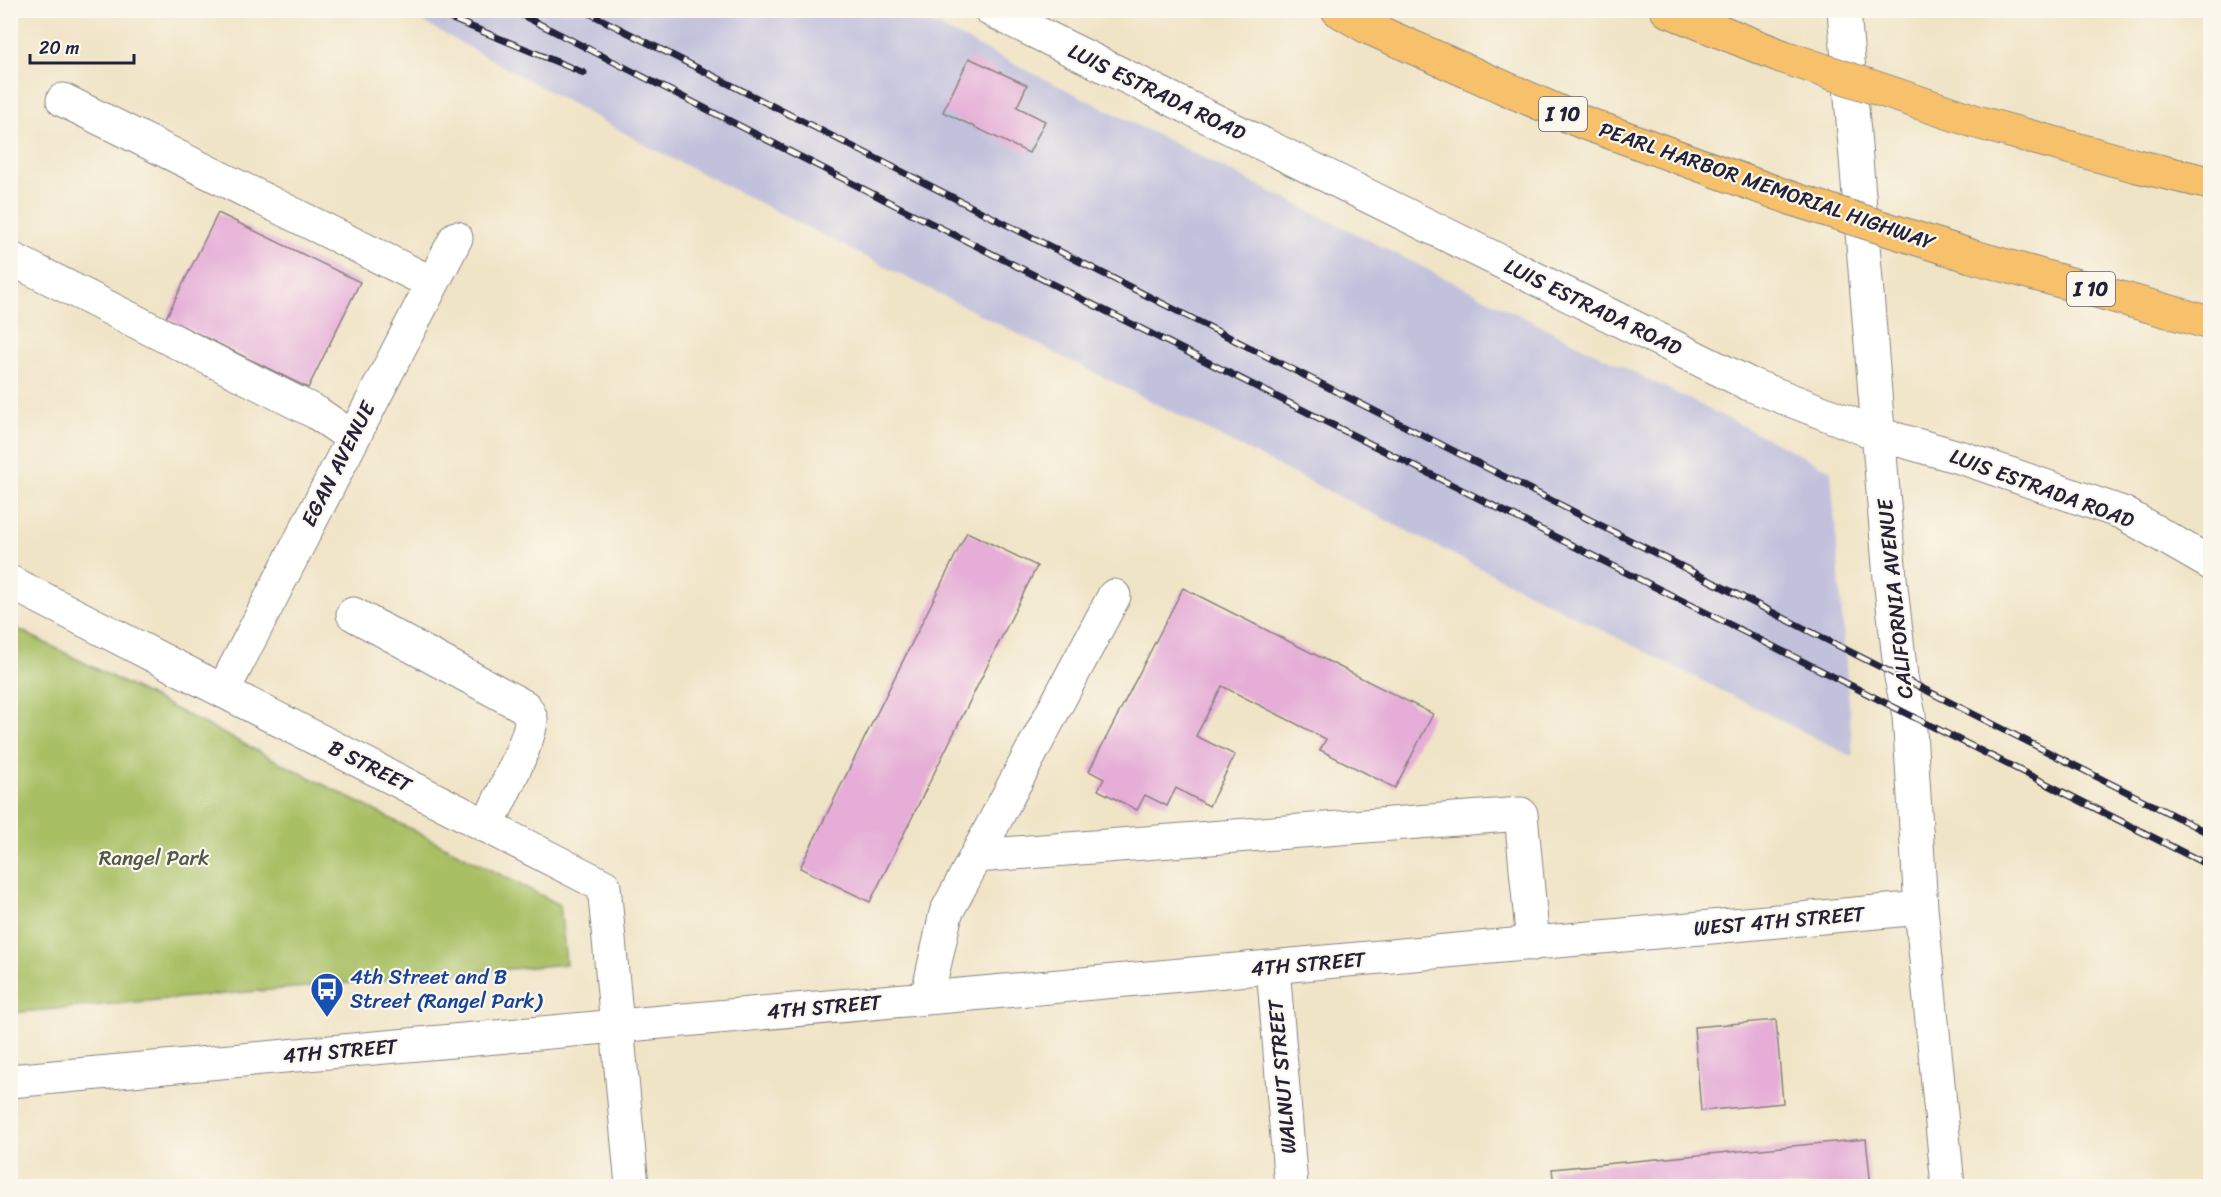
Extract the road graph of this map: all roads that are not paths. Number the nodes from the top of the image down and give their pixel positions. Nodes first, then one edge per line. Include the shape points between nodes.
1 (991, 10) edge
2 (1338, 10) edge
3 (1667, 10) edge
4 (1844, 10) edge
5 (63, 100) dead end
6 (2039, 140) junction
7 (2211, 163) edge
8 (2211, 183) edge
9 (456, 238) dead end
10 (10, 258) edge
11 (432, 283) junction
12 (2211, 323) edge
13 (1878, 434) junction
14 (352, 437) junction
15 (2211, 563) edge
16 (10, 582) edge
17 (1114, 596) dead end
18 (353, 614) dead end
19 (223, 691) junction
20 (487, 826) junction
21 (976, 856) junction
22 (1921, 908) junction
23 (1638, 934) joint
24 (1533, 944) junction
25 (1273, 967) junction
26 (927, 998) junction
27 (617, 1026) junction
28 (10, 1081) edge
29 (632, 1186) edge
30 (1290, 1186) edge
31 (1948, 1186) edge

1 - 13 street, LUIS ESTRADA ROAD via 1749,384
2 - 12 highway, PEARL HARBOR MEMORIAL HIGHWAY / I 10, bridge via 1367,27 1582,122 1796,200 1971,256
3 - 6 highway, bridge via 1781,56
4 - 13 street, CALIFORNIA AVENUE
5 - 11 street
6 - 7 highway
6 - 8 highway
9 - 11 street, EGAN AVENUE
10 - 14 street via 317,413
11 - 14 street, EGAN AVENUE
13 - 15 street, LUIS ESTRADA ROAD via 1966,459 2123,513
13 - 22 street, CALIFORNIA AVENUE via 1901,677 1909,715
14 - 19 street, EGAN AVENUE
16 - 19 street, B STREET
17 - 21 street
18 - 20 street via 525,707 531,716 519,758
19 - 20 street, B STREET
20 - 27 street, B STREET via 604,886
21 - 24 street via 1521,814
21 - 26 street via 946,913
22 - 23 street, WEST 4TH STREET
22 - 31 street, CALIFORNIA AVENUE
23 - 24 street, 4TH STREET
24 - 25 street, 4TH STREET
25 - 26 street, 4TH STREET
25 - 30 street, WALNUT STREET
26 - 27 street, 4TH STREET
27 - 28 street, 4TH STREET
27 - 29 street

